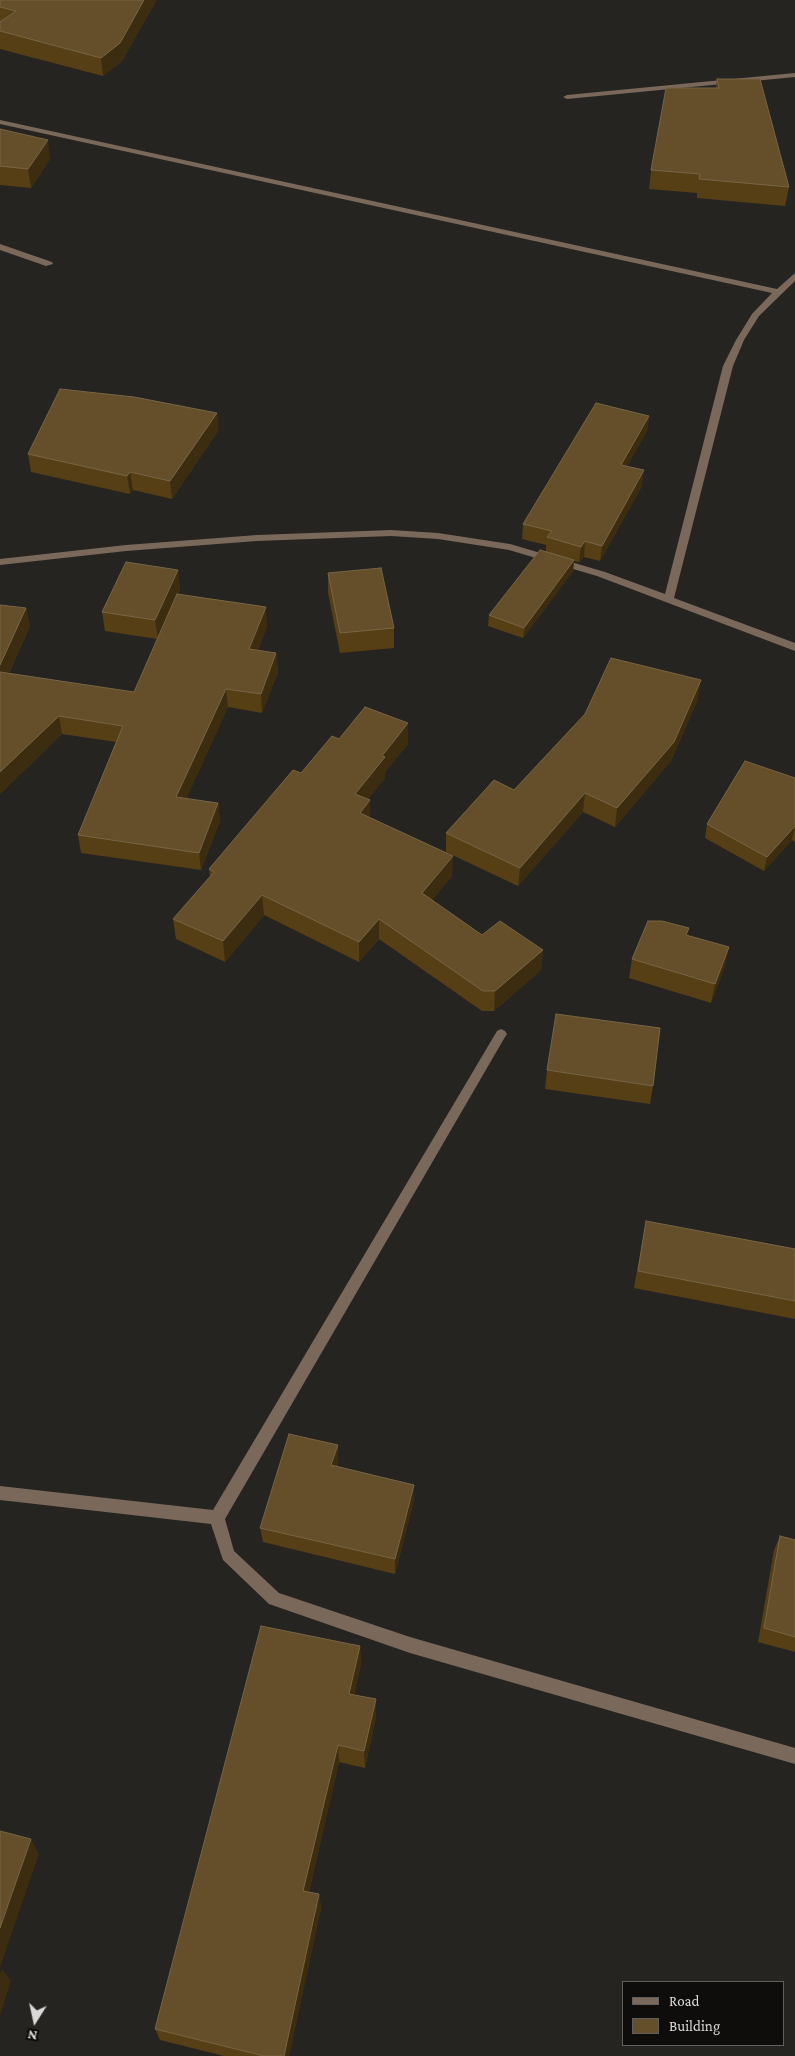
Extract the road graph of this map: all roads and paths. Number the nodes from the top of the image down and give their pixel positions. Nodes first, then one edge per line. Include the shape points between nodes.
1 (795, 75) edge
2 (567, 97) dead end
3 (0, 122) edge
4 (0, 247) edge
5 (49, 264) dead end
6 (795, 276) edge
7 (778, 292) junction
8 (0, 562) edge
9 (669, 599) junction
10 (795, 647) edge
11 (501, 1034) dead end
12 (0, 1494) edge
13 (217, 1518) junction
14 (795, 1756) edge

1 - 2 street
3 - 7 street
4 - 5 street
6 - 7 street
7 - 9 street via 756,314 728,366
8 - 9 street via 257,538 391,533 438,536 510,547 601,574
9 - 10 street
11 - 13 street
12 - 13 street
13 - 14 street via 228,1555 274,1599 410,1645

